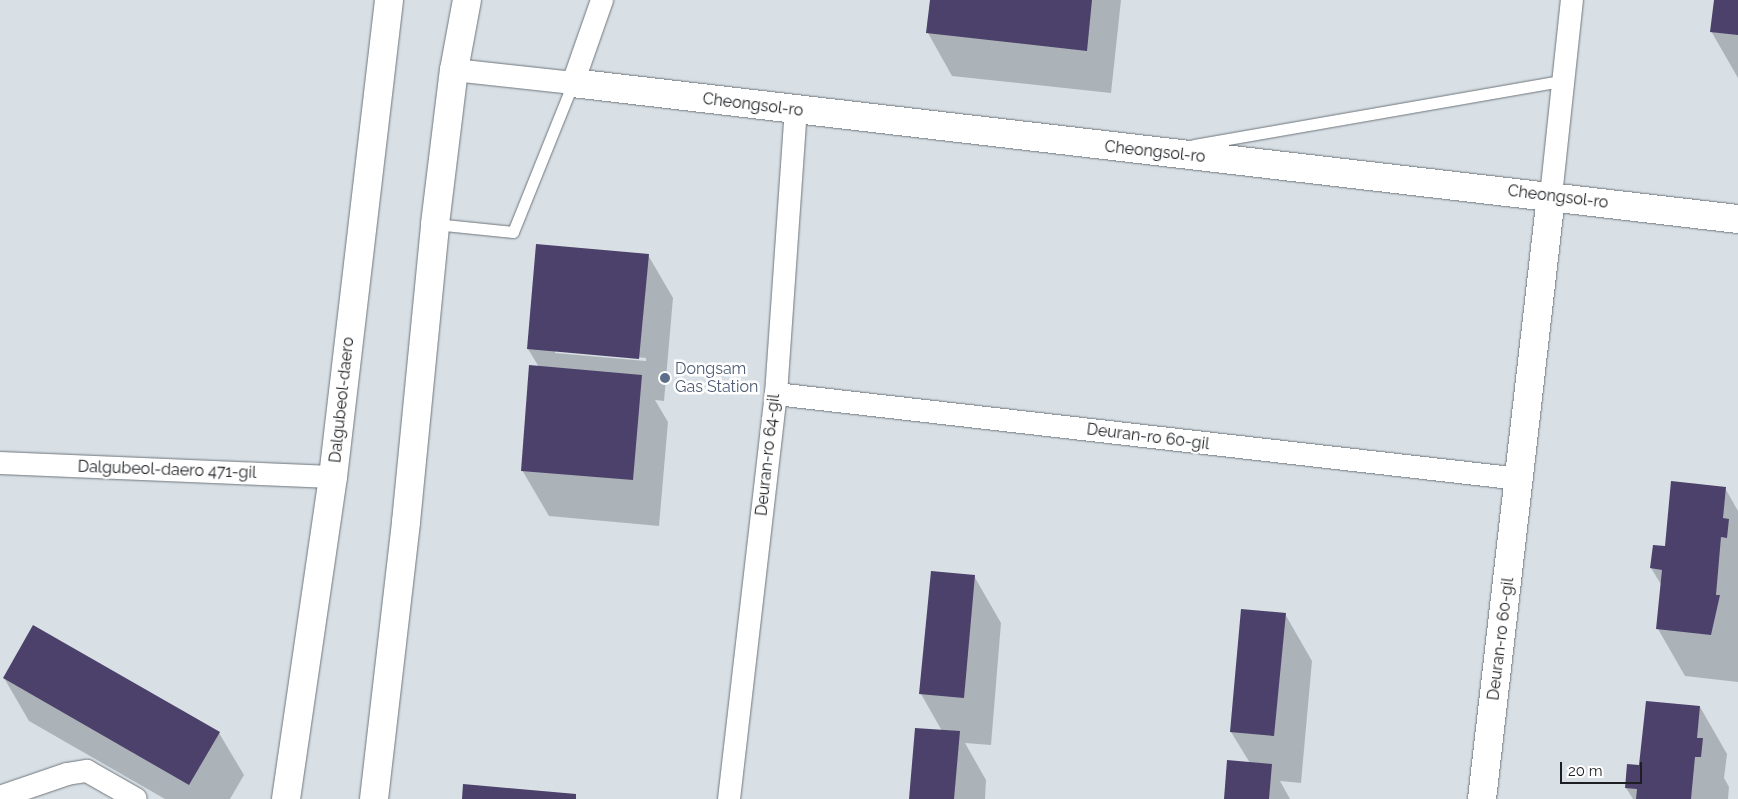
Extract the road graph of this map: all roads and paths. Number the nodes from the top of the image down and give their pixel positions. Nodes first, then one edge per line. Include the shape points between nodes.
1 (389, 0) edge
2 (467, 0) edge
3 (602, 0) edge
4 (1572, 0) edge
5 (454, 70) junction
6 (1562, 81) junction
7 (573, 83) junction
8 (796, 111) junction
9 (1158, 152) junction
10 (1551, 196) junction
11 (1738, 219) edge
12 (435, 224) junction
13 (776, 394) junction
14 (0, 463) edge
15 (333, 477) junction
16 (1520, 479) junction
17 (0, 797) edge
18 (136, 799) edge
19 (286, 799) edge
20 (374, 799) edge
21 (729, 799) edge
22 (1482, 799) edge

1 - 15 street, Dalgubeol-daero
2 - 5 street
3 - 7 street
4 - 6 street
5 - 7 street
5 - 12 street
6 - 9 lane
6 - 10 street
7 - 8 street, Cheongsol-ro
7 - 12 lane via 513,232
8 - 9 street, Cheongsol-ro
8 - 13 street, Deuran-ro 64-gil
9 - 10 street, Cheongsol-ro
10 - 11 street, Cheongsol-ro
10 - 16 street, Deuran-ro 60-gil
12 - 20 street via 406,522
13 - 16 street, Deuran-ro 60-gil
13 - 21 street, Deuran-ro 64-gil
14 - 15 street, Dalgubeol-daero 471-gil
15 - 19 street, Dalgubeol-daero
16 - 22 street, Deuran-ro 60-gil
17 - 18 street via 67,774 87,771

